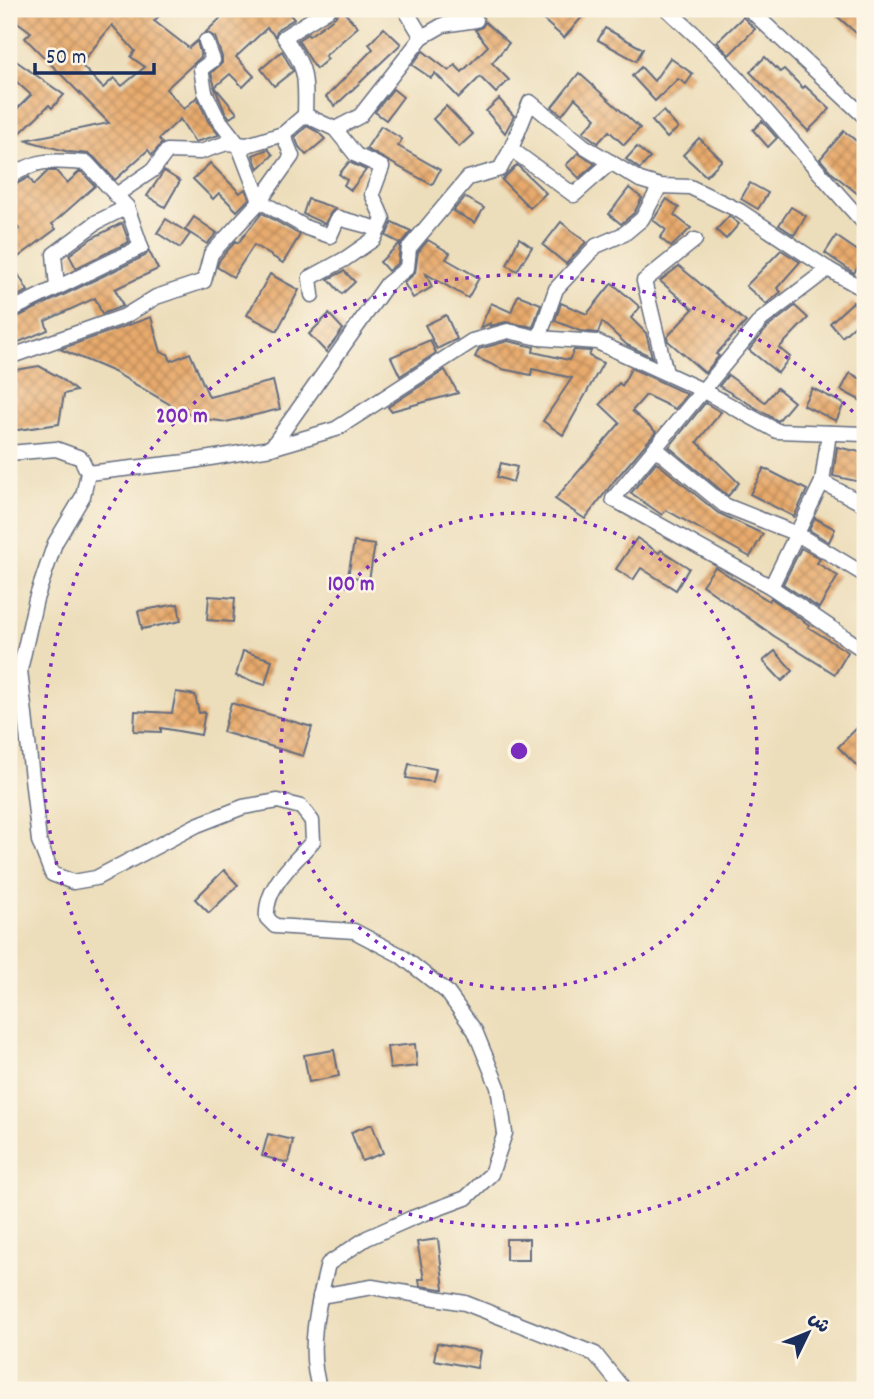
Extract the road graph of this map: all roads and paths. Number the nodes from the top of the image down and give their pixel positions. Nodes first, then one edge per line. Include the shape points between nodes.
1 (329, 9) edge
2 (405, 9) edge
3 (667, 9) edge
4 (749, 9) edge
5 (476, 20) dead end
6 (422, 37) junction
7 (206, 41) dead end
8 (305, 115) junction
9 (865, 117) edge
10 (335, 129) junction
11 (283, 134) junction
12 (237, 144) junction
13 (511, 149) junction
14 (611, 162) junction
15 (9, 178) edge
16 (660, 186) junction
17 (116, 195) junction
18 (260, 201) junction
19 (127, 207) junction
20 (865, 223) edge
21 (379, 229) junction
22 (695, 240) dead end
23 (828, 269) junction
24 (57, 287) junction
25 (865, 290) edge
26 (312, 295) dead end
27 (9, 311) edge
28 (539, 338) junction
29 (9, 357) edge
30 (666, 373) junction
31 (702, 390) junction
32 (829, 433) junction
33 (865, 434) edge
34 (271, 448) junction
35 (655, 448) junction
36 (9, 453) edge
37 (88, 473) junction
38 (822, 482) junction
39 (865, 505) edge
40 (797, 534) junction
41 (865, 575) edge
42 (771, 587) junction
43 (865, 652) edge
44 (320, 1296) junction
45 (320, 1390) edge
46 (624, 1390) edge

1 - 8 street via 284,37 300,58 306,82
2 - 6 street
3 - 20 street via 721,60
4 - 9 street
5 - 6 street via 443,25
6 - 10 street via 359,116
7 - 12 street via 213,60 201,69 205,92
8 - 10 street
8 - 11 street
10 - 21 street via 356,155 382,167 372,194 383,219
11 - 12 street
11 - 18 street via 292,156
12 - 17 street via 200,152 167,151 153,170
12 - 18 street
13 - 14 street via 574,195
13 - 14 street via 530,102
13 - 34 street via 500,169 468,178 408,248 407,268 387,284
14 - 16 street
15 - 17 street via 44,160 87,163
16 - 23 street via 690,187 740,211
16 - 28 street via 642,219 624,234 596,246 556,289
17 - 19 street
18 - 21 street via 330,236 338,218
18 - 29 street via 211,254 204,281 156,297 125,316
19 - 24 street via 97,222 54,254
19 - 24 street via 141,247
21 - 26 street via 374,239 310,278
22 - 30 street via 644,281
23 - 25 street
23 - 31 street via 761,320
24 - 27 street
28 - 30 street via 597,342
28 - 34 street via 508,331 472,341 336,429
30 - 31 street
31 - 32 street via 777,431
31 - 35 street
32 - 33 street
32 - 38 street
34 - 37 street
35 - 40 street via 724,505
35 - 42 street via 613,499
36 - 37 street via 56,449 81,458
37 - 44 street via 83,496 51,554 20,670 38,841 52,874 73,882 96,878 197,825 243,807 278,801 301,807 312,821 313,841 279,880 266,904 267,918 275,926 354,931 400,955 447,992 475,1031 498,1087 505,1133 491,1174 466,1198 367,1238 328,1264
38 - 39 street
38 - 40 street
40 - 41 street
40 - 42 street
42 - 43 street
44 - 45 street via 314,1374
44 - 46 street via 372,1287 464,1303 595,1354

